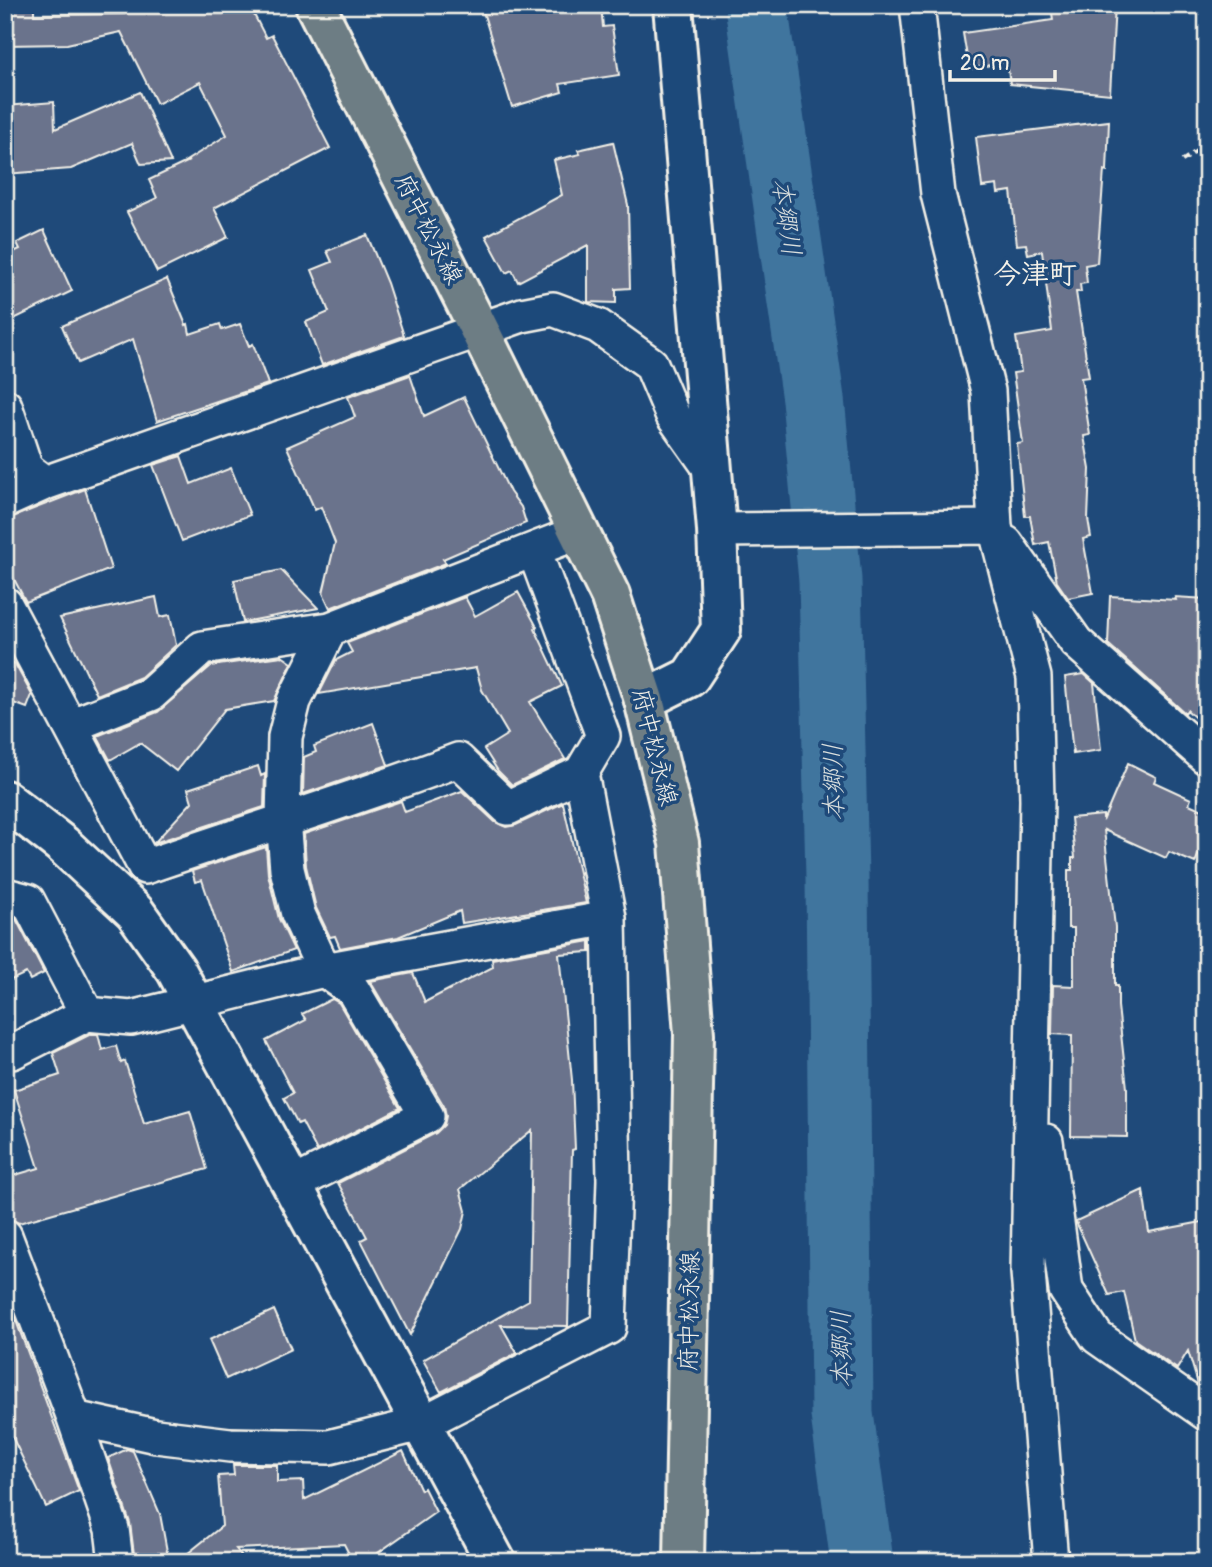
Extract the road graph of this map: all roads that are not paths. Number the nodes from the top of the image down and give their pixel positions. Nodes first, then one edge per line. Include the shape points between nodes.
1 (316, 5) edge
2 (673, 5) edge
3 (917, 5) edge
4 (480, 331) junction
5 (5, 406) edge
6 (712, 471) junction
7 (45, 484) junction
8 (5, 501) edge
9 (995, 527) junction
10 (734, 530) junction
11 (579, 532) junction
12 (534, 550) junction
13 (5, 604) edge
14 (330, 629) junction
15 (645, 700) junction
16 (70, 726) junction
17 (1207, 758) edge
18 (581, 773) junction
19 (5, 800) edge
20 (283, 819) junction
21 (5, 895) edge
22 (609, 918) junction
23 (324, 970) junction
24 (193, 1002) junction
25 (87, 1014) junction
26 (7, 1057) edge
27 (1037, 1132) junction
28 (292, 1185) junction
29 (7, 1246) edge
30 (1207, 1414) edge
31 (74, 1418) junction
32 (421, 1424) junction
33 (116, 1562) edge
34 (496, 1562) edge
35 (684, 1562) edge
36 (1051, 1562) edge

1 - 4 main road, 府中松永線
2 - 6 street
3 - 9 street via 939,194 988,391
4 - 6 street via 553,309 598,326 651,364 673,416
4 - 7 street
4 - 11 main road, 府中松永線
5 - 7 street via 26,469
6 - 10 street
7 - 8 street
9 - 10 street
9 - 17 street via 1076,642
9 - 27 street via 1034,677 1037,800 1031,1077
10 - 15 street via 721,629 690,677
11 - 12 street
11 - 15 main road, 府中松永線 via 610,595
12 - 14 street
12 - 18 street via 603,736
13 - 16 street
14 - 16 street via 202,648 151,694
14 - 20 street via 294,701 285,737
15 - 35 main road, 府中松永線 via 679,843 694,1034
16 - 20 street via 145,867
18 - 20 street via 508,808 458,760 351,800
18 - 22 street
19 - 24 street via 135,912
20 - 23 street via 287,869 298,914
21 - 25 street via 28,901
22 - 23 street
22 - 32 street via 614,1181 609,1327
23 - 24 street
23 - 28 street via 353,990 427,1116
24 - 25 street via 131,1018
24 - 28 street
25 - 26 street
27 - 30 street via 1066,1290 1097,1337
27 - 36 street via 1028,1272
28 - 32 street
29 - 31 street
31 - 32 street via 156,1436 230,1445 316,1447
31 - 33 street via 112,1529
32 - 34 street

